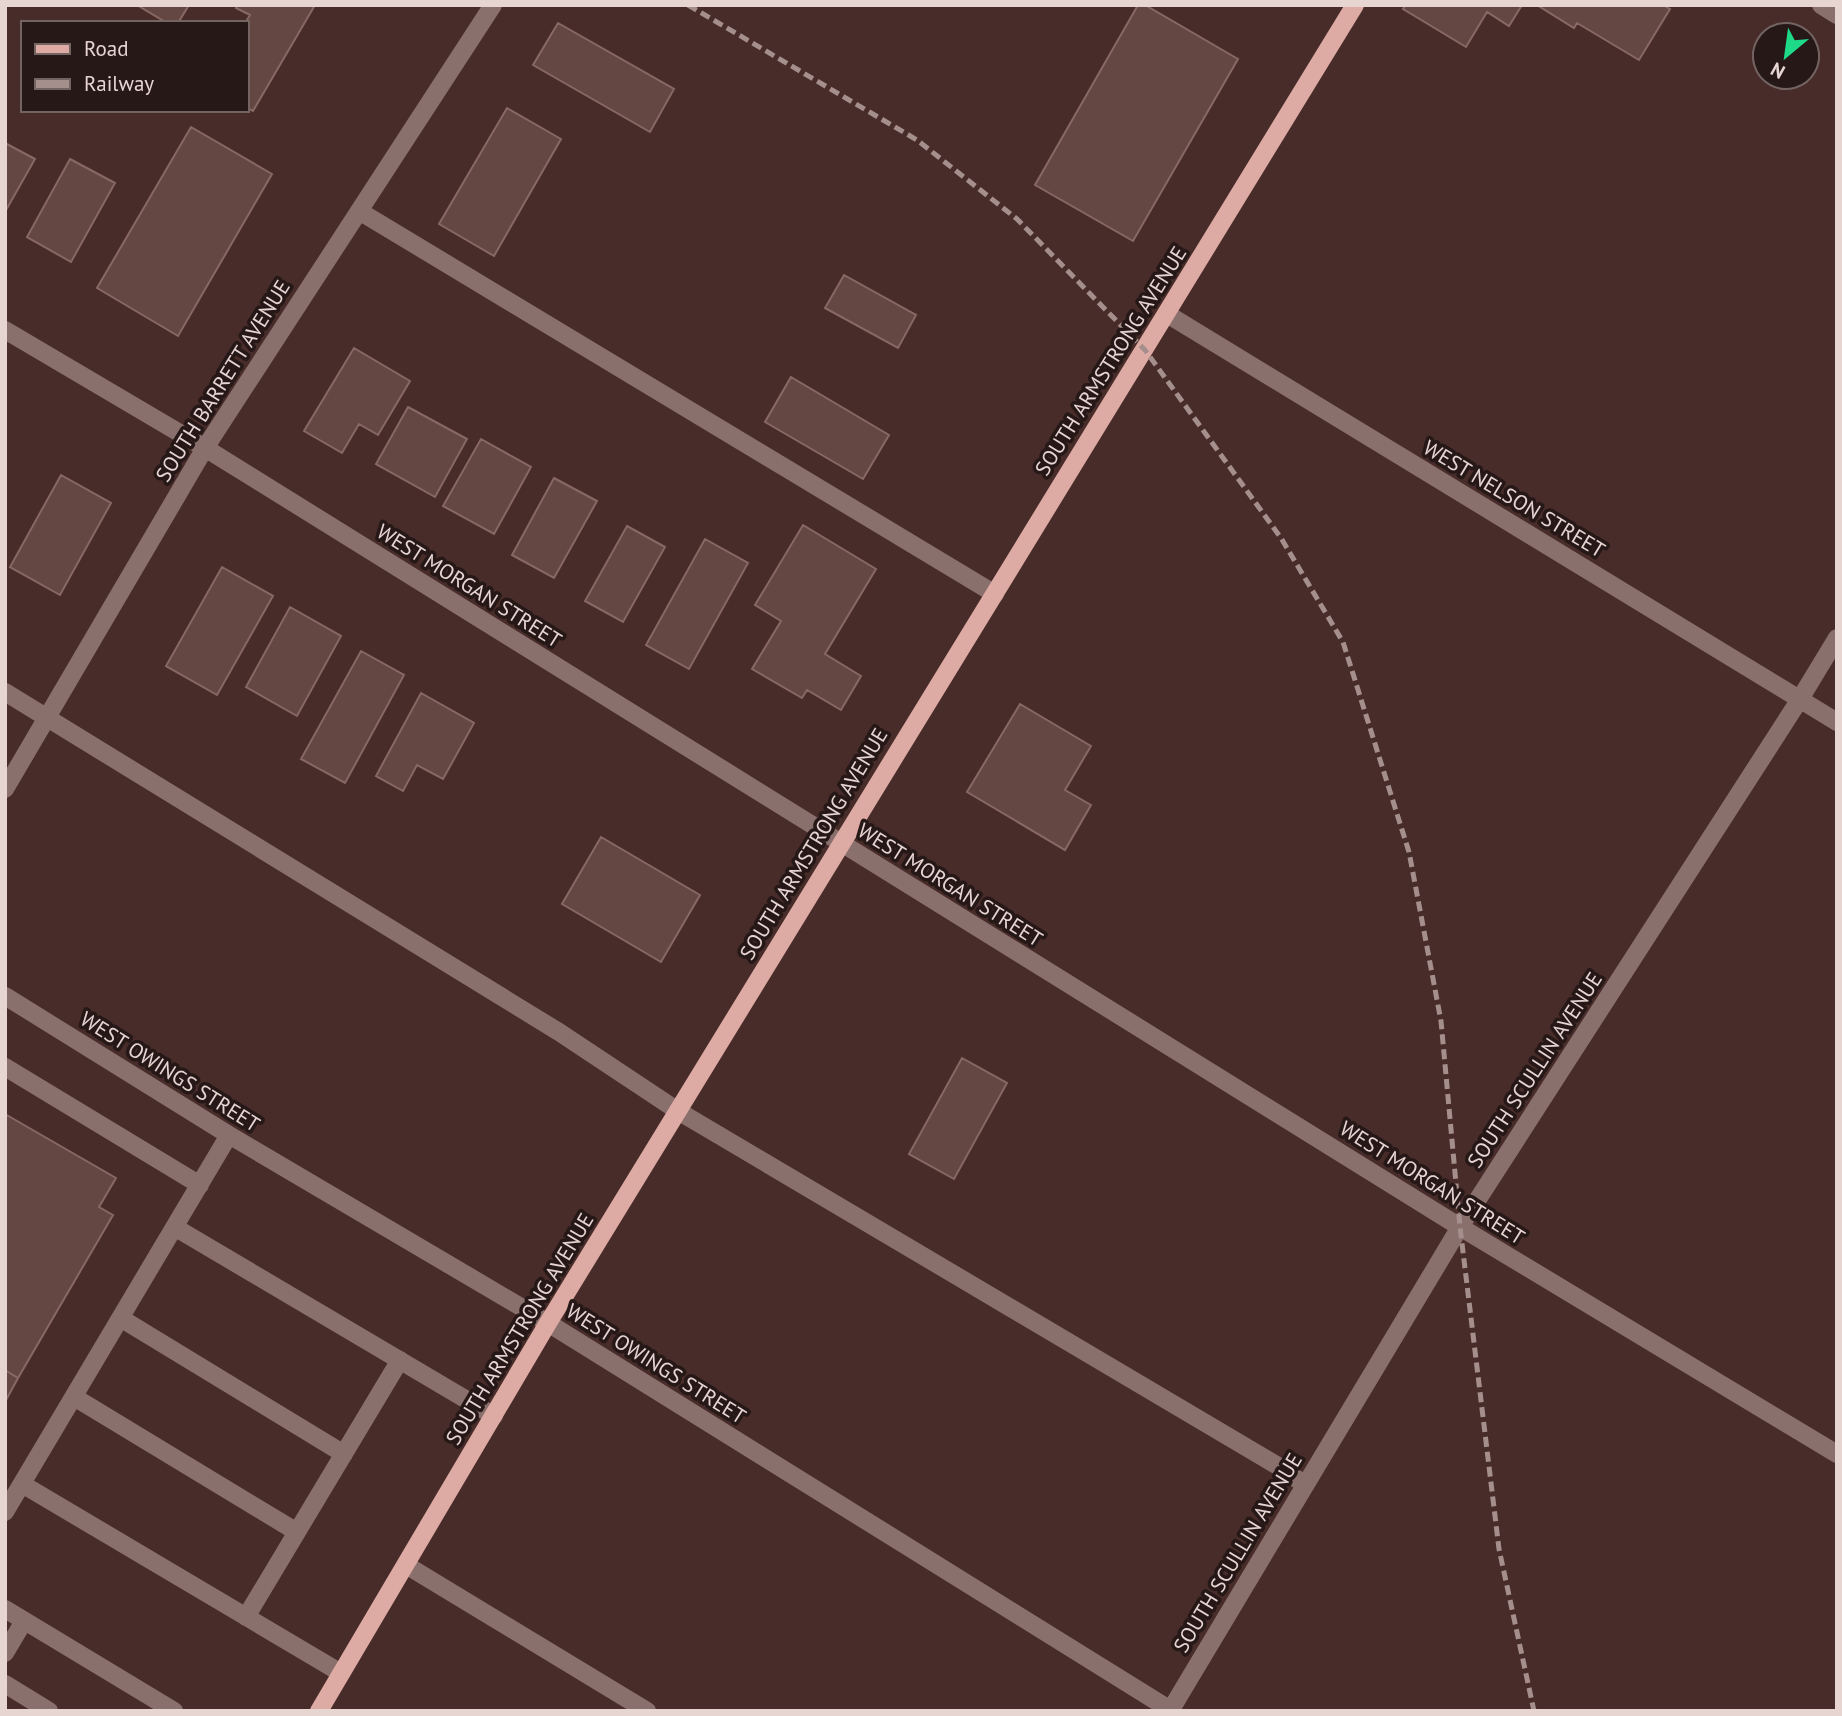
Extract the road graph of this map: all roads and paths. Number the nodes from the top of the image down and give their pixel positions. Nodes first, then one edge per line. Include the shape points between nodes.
1 (493, 5) edge
2 (1355, 5) edge
3 (1821, 5) edge
4 (1837, 15) edge
5 (359, 211) junction
6 (1167, 314) junction
7 (5, 330) edge
8 (205, 448) junction
9 (995, 594) junction
10 (1837, 638) edge
11 (5, 692) edge
12 (1800, 699) junction
13 (47, 718) junction
14 (1837, 722) edge
15 (5, 789) edge
16 (841, 844) junction
17 (5, 997) edge
18 (5, 1067) edge
19 (678, 1111) junction
20 (229, 1135) junction
21 (200, 1185) junction
22 (1460, 1227) junction
23 (176, 1228) junction
24 (121, 1319) junction
25 (548, 1324) junction
26 (400, 1360) junction
27 (74, 1397) junction
28 (494, 1416) junction
29 (344, 1454) junction
30 (1837, 1454) edge
31 (22, 1484) junction
32 (1305, 1485) junction
33 (5, 1512) edge
34 (297, 1532) junction
35 (405, 1566) junction
36 (5, 1609) edge
37 (246, 1617) junction
38 (24, 1621) junction
39 (5, 1653) edge
40 (341, 1673) junction
41 (5, 1684) edge
42 (1171, 1710) edge
43 (49, 1711) edge
44 (174, 1711) edge
45 (319, 1711) edge
46 (647, 1711) edge

1 - 5 street, SOUTH BARRETT AVENUE
2 - 6 main road, SOUTH ARMSTRONG AVENUE
3 - 4 street
5 - 8 street, SOUTH BARRETT AVENUE
5 - 9 street
6 - 9 main road, SOUTH ARMSTRONG AVENUE
6 - 12 street, WEST NELSON STREET
7 - 8 street, WEST MORGAN STREET
8 - 13 street, SOUTH BARRETT AVENUE
8 - 16 street, WEST MORGAN STREET
9 - 16 main road, SOUTH ARMSTRONG AVENUE
10 - 12 street, SOUTH SCULLIN AVENUE
11 - 13 street
12 - 14 street, WEST NELSON STREET
12 - 22 street, SOUTH SCULLIN AVENUE
13 - 15 street, SOUTH BARRETT AVENUE
13 - 19 street via 559,1031
16 - 19 main road, SOUTH ARMSTRONG AVENUE
16 - 22 street, WEST MORGAN STREET
17 - 20 street, WEST OWINGS STREET
18 - 21 street
19 - 25 main road, SOUTH ARMSTRONG AVENUE
19 - 32 street
20 - 21 street
20 - 25 street, WEST OWINGS STREET
21 - 23 street
22 - 30 street, WEST MORGAN STREET
22 - 32 street, SOUTH SCULLIN AVENUE
23 - 24 street
23 - 26 street
24 - 27 street
24 - 29 street
25 - 28 main road, SOUTH ARMSTRONG AVENUE
25 - 42 street, WEST OWINGS STREET
26 - 28 street
26 - 29 street
27 - 31 street
27 - 34 street
28 - 35 main road, SOUTH ARMSTRONG AVENUE
29 - 34 street
31 - 33 street
31 - 37 street
32 - 42 street, SOUTH SCULLIN AVENUE
34 - 37 street
35 - 40 main road, SOUTH ARMSTRONG AVENUE
35 - 46 street
36 - 38 street
37 - 40 street
38 - 39 street
38 - 44 street
40 - 45 main road, SOUTH ARMSTRONG AVENUE
41 - 43 street

